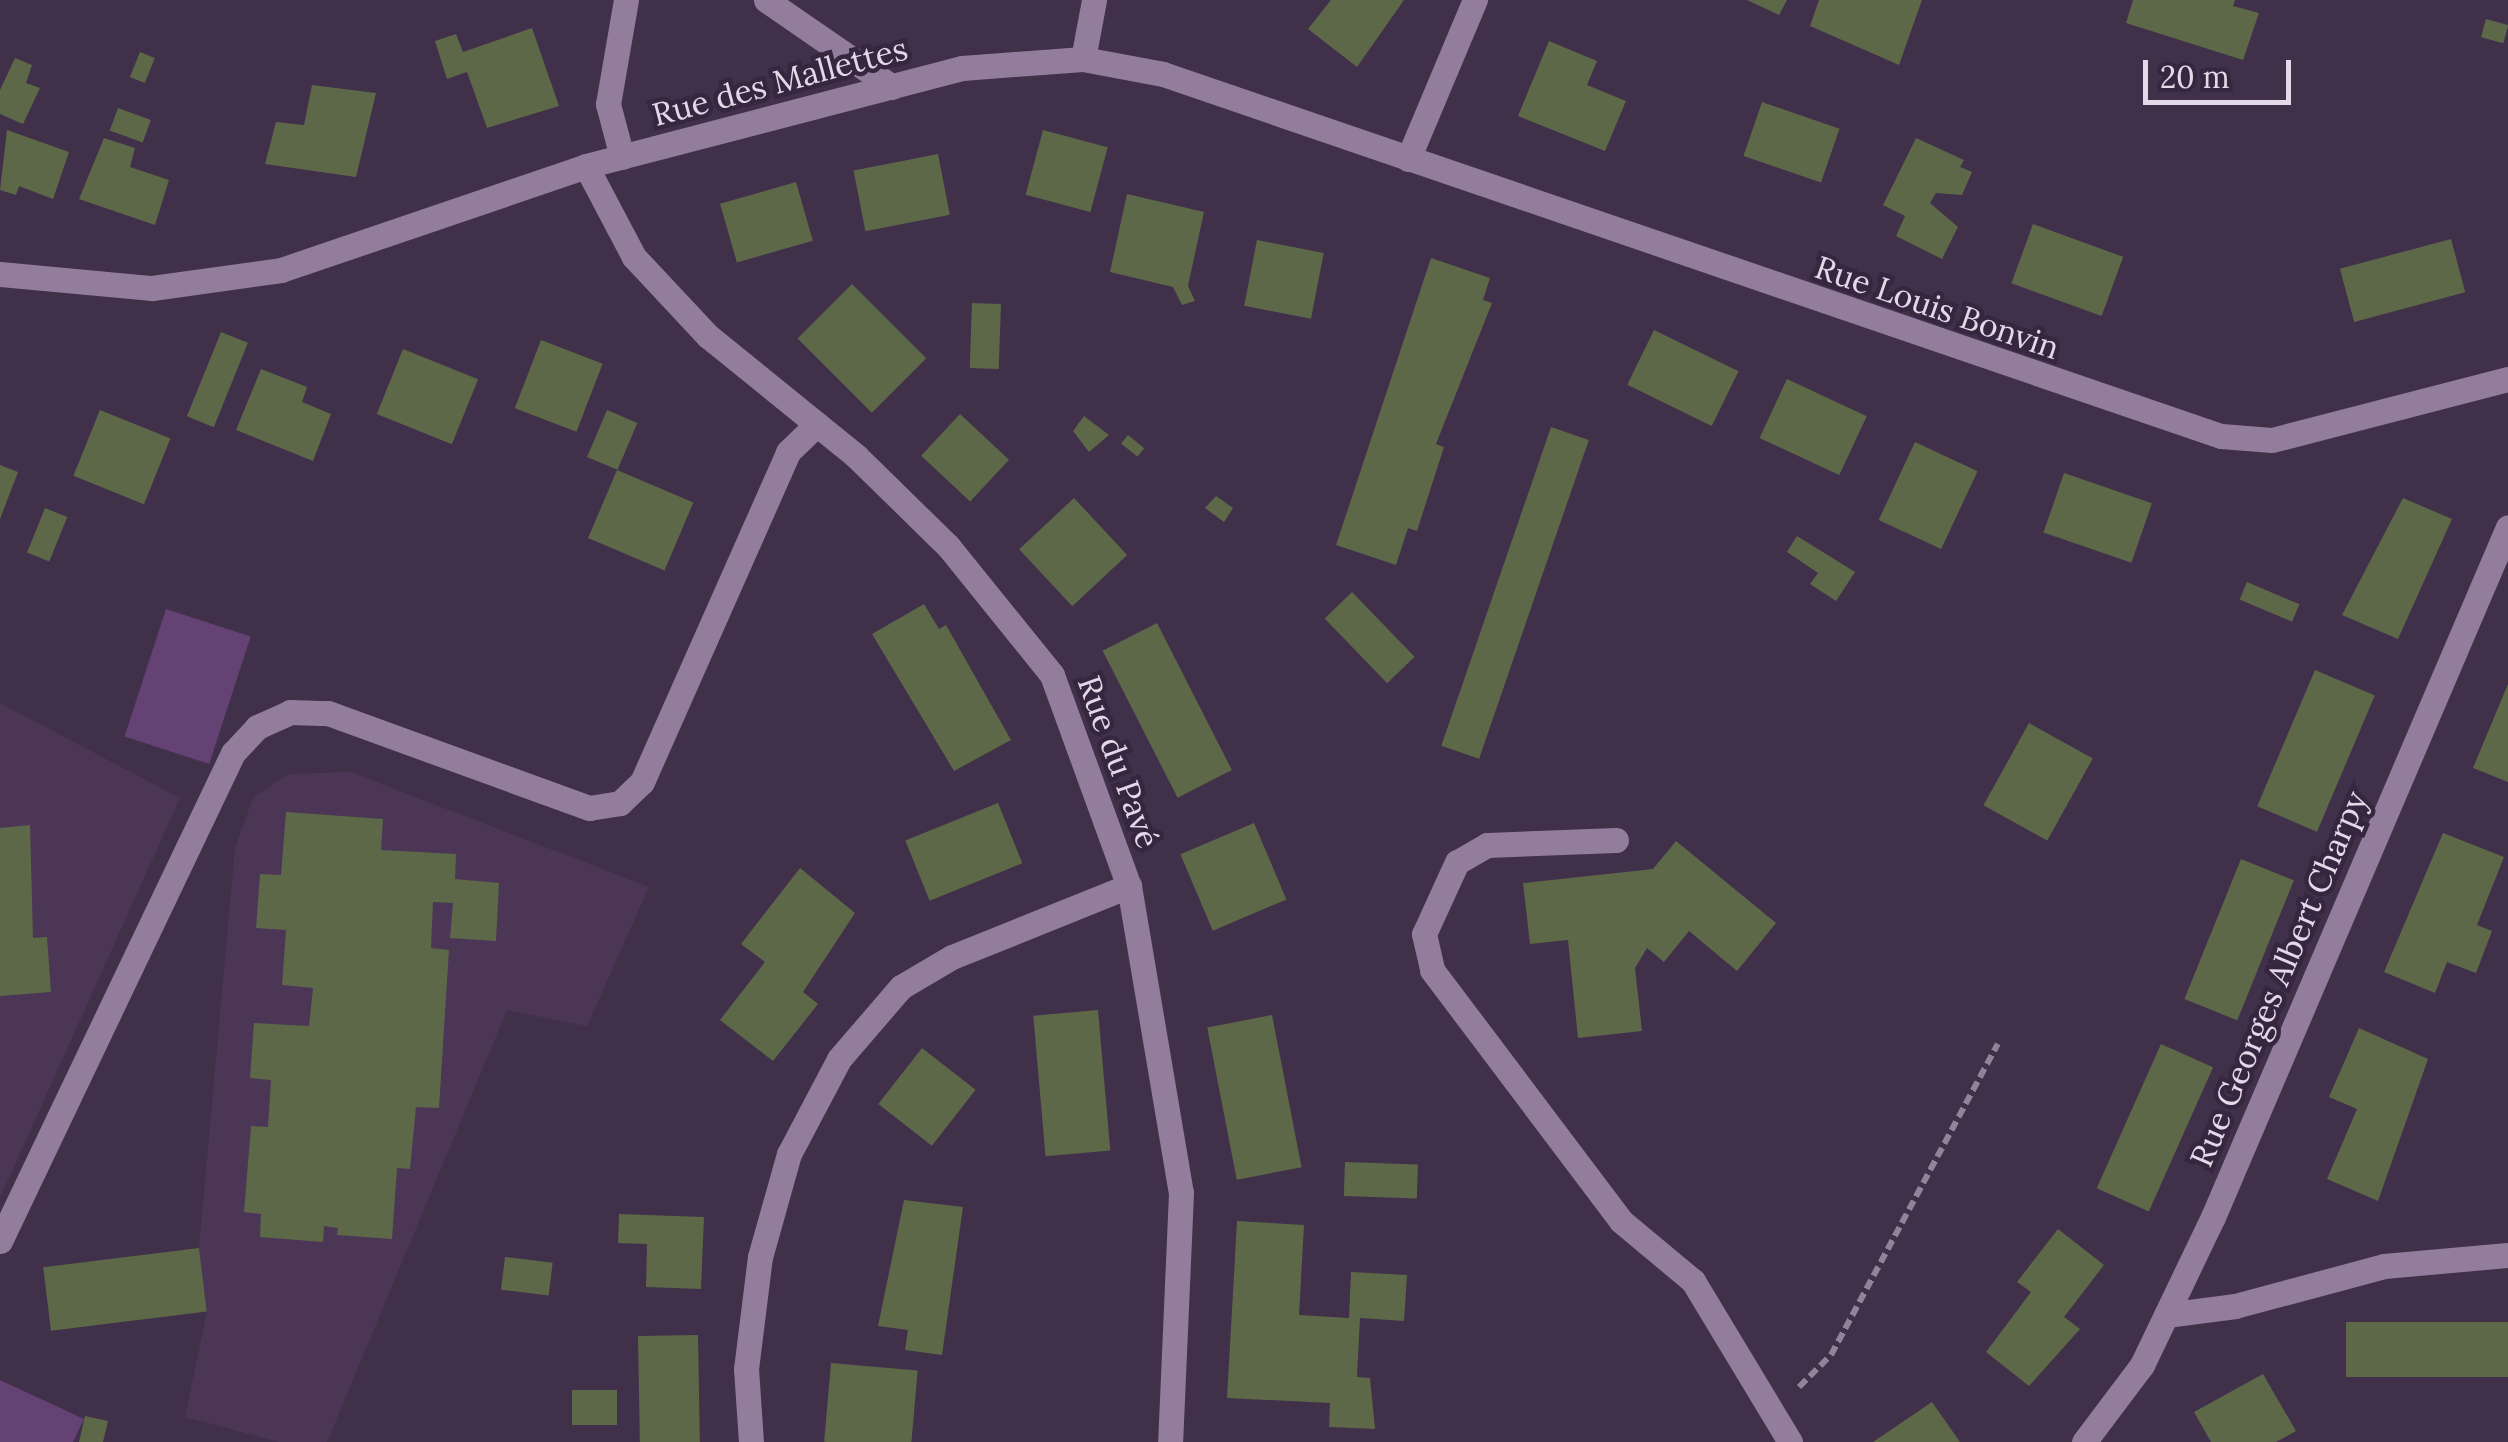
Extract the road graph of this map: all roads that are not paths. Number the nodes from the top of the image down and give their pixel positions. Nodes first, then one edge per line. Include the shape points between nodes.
1 (626, 0) edge
2 (766, 0) edge
3 (1094, 0) edge
4 (1475, 0) edge
5 (1083, 59) junction
6 (892, 87) junction
7 (622, 157) junction
8 (1408, 159) junction
9 (586, 166) junction
10 (0, 274) edge
11 (2508, 379) edge
12 (816, 424) junction
13 (2505, 541) edge
14 (1616, 840) dead end
15 (1129, 886) junction
16 (0, 1241) edge
17 (2508, 1254) edge
18 (2166, 1315) junction
19 (751, 1442) edge
20 (1170, 1442) edge
21 (1790, 1442) edge
22 (2084, 1442) edge

1 - 7 street via 608,104
2 - 6 street
3 - 5 street
4 - 8 street
5 - 6 street, Rue des Mallettes via 962,68
5 - 8 street, Rue des Mallettes via 1163,74
6 - 7 street, Rue des Mallettes
7 - 9 street, Rue des Mallettes
8 - 11 street, Rue Louis Bonvin via 2220,436 2272,440
9 - 10 street, Rue des Mallettes via 282,270 152,288
9 - 12 street, Rue du Pavé via 634,257 708,336
12 - 15 street, Rue du Pavé via 948,546 1052,675
12 - 16 street via 788,452 642,782 620,803 589,808 328,713 290,712 256,726 234,752
13 - 18 street, Rue Georges Albert Charpy
14 - 21 street via 1487,845 1456,862 1424,934 1432,970 1621,1221 1693,1281
15 - 19 street via 952,957 901,987 839,1058 789,1154 760,1257 746,1369
15 - 20 street, Rue du Pavé via 1181,1193
17 - 18 street via 2384,1266 2236,1306
18 - 22 street, Rue Georges Albert Charpy via 2142,1366

